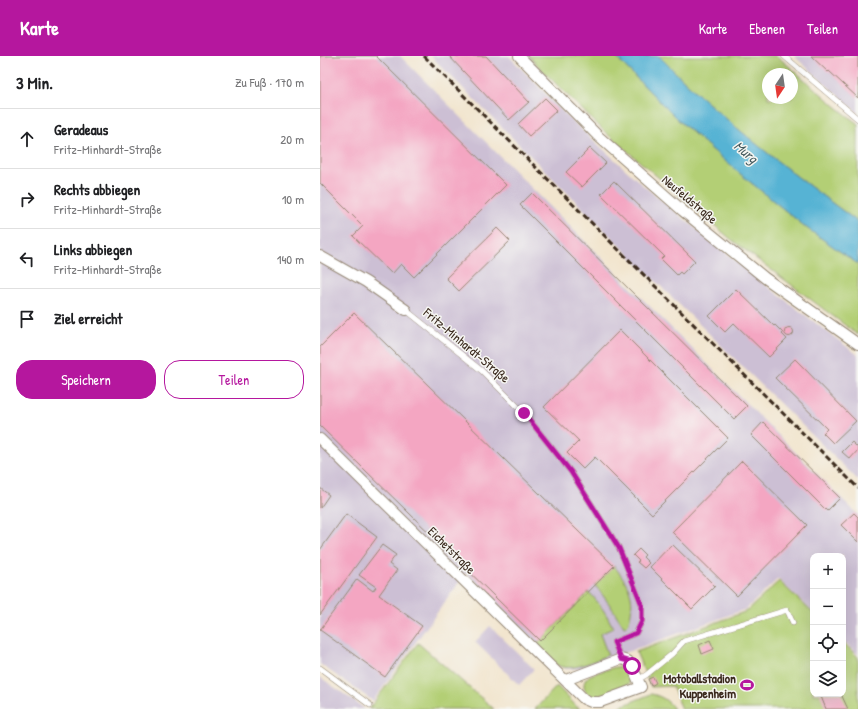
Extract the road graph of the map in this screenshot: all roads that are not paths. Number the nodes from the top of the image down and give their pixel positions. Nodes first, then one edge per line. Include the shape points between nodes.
1 (519, 56) edge
2 (784, 56) edge
3 (858, 119) edge
4 (320, 256) edge
5 (406, 310) joint
6 (858, 344) edge
7 (320, 439) edge
8 (792, 623) dead end
9 (621, 659) junction
10 (320, 668) edge
11 (638, 678) junction
12 (566, 680) junction
13 (370, 705) dead end

1 - 6 street, Neufeldstraße via 599,137 683,211 765,278
2 - 3 lane
4 - 5 street, Fritz-Minhardt-Straße via 366,282
5 - 9 lane, Fritz-Minhardt-Straße via 482,371 524,413 571,472 619,548 642,605 642,621 636,633 614,642
7 - 12 street, Eichetstraße
8 - 11 lane via 787,610 684,641 646,675
9 - 11 street via 628,661
9 - 12 street
10 - 13 lane
11 - 12 street, Eichetstraße via 642,687 600,702 584,699

